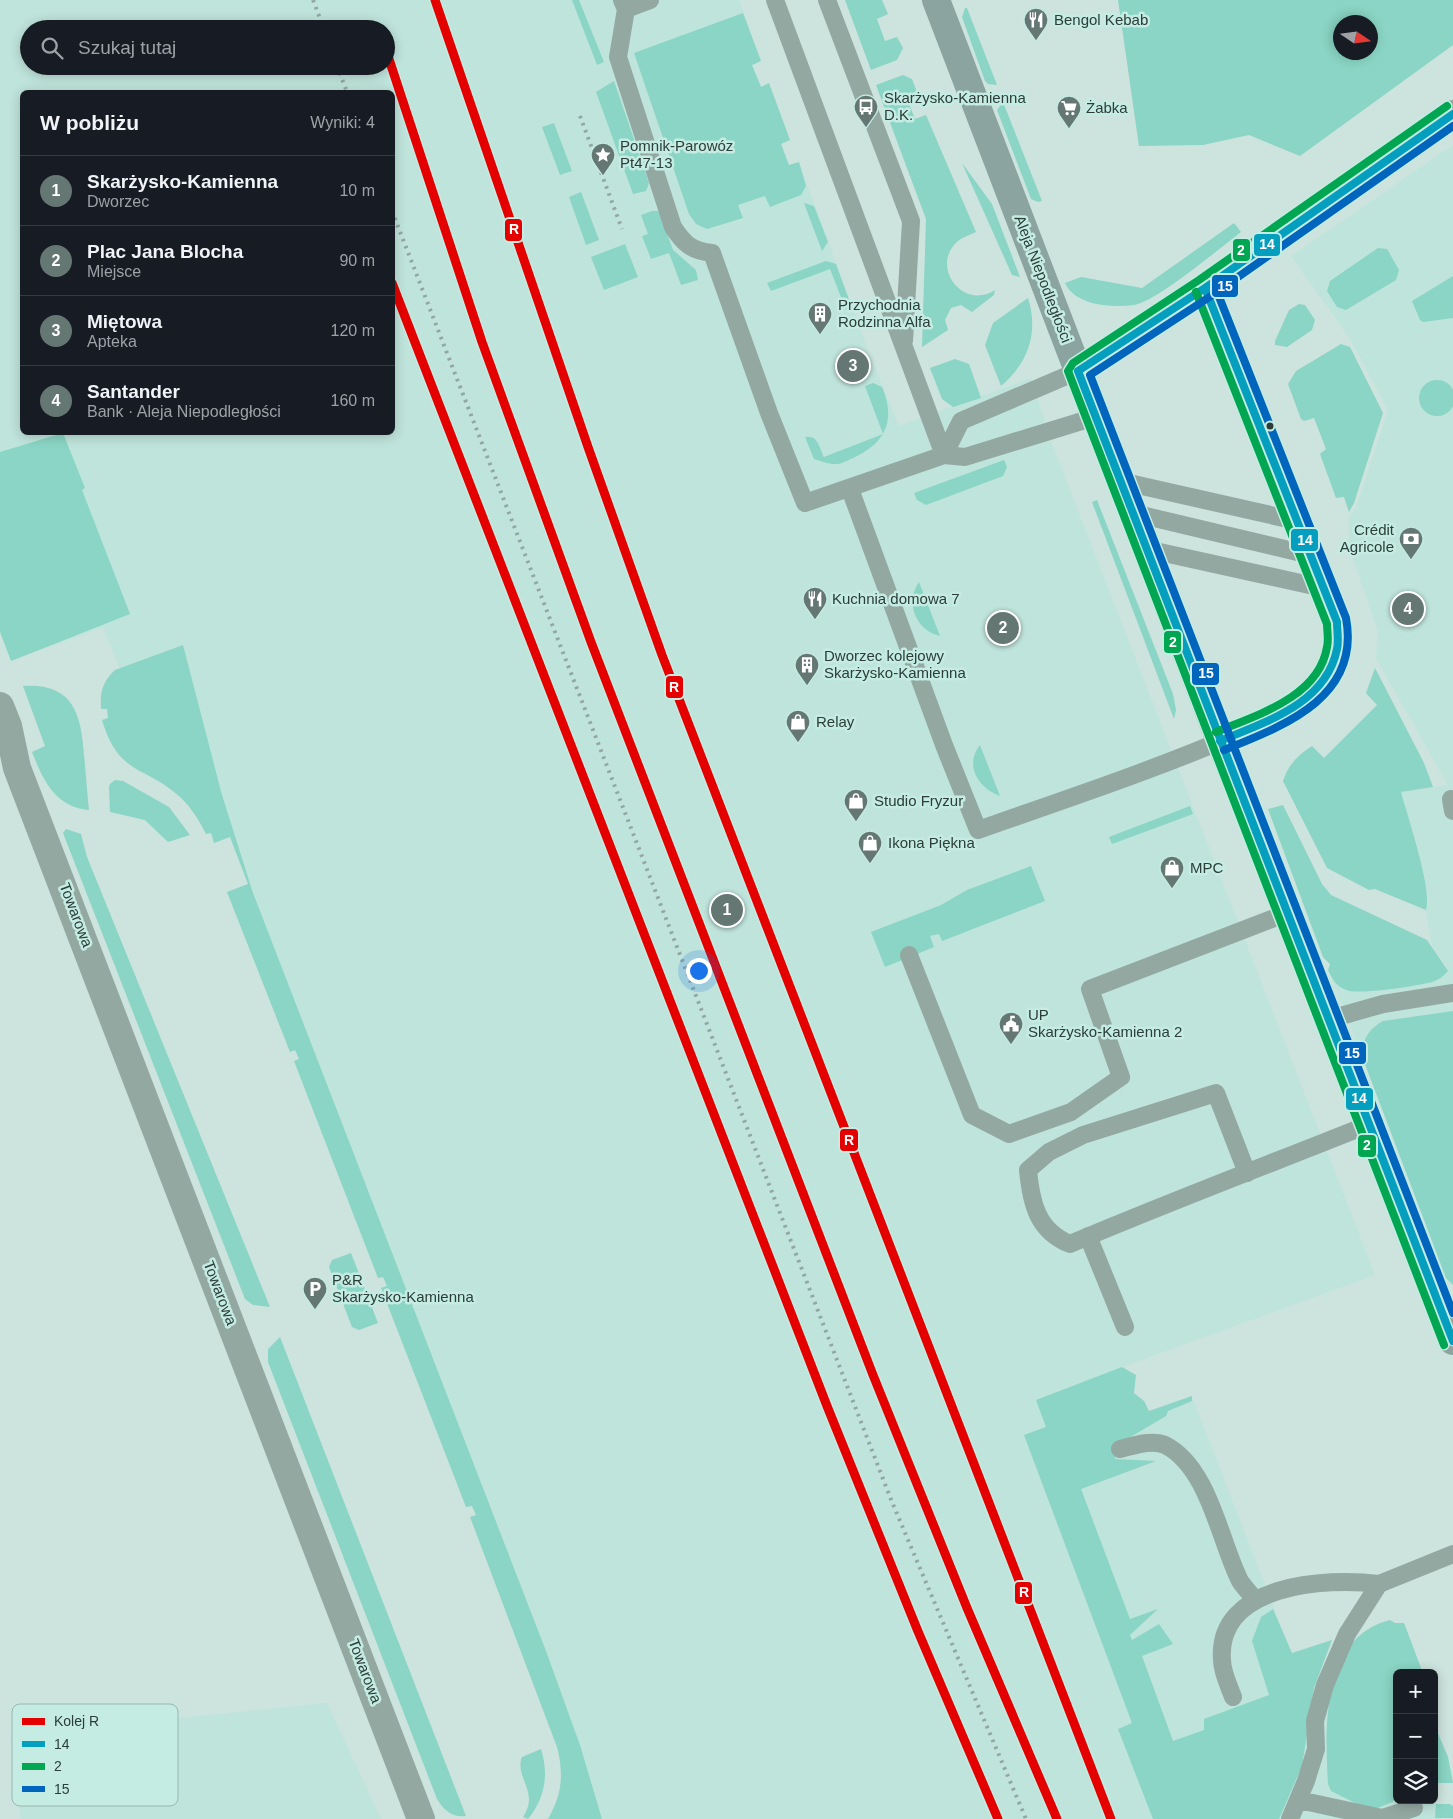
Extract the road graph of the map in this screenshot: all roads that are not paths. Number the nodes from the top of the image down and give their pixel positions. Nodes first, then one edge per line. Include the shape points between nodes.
1 (650, 0) edge
2 (775, 0) edge
3 (827, 0) edge
4 (936, 0) edge
5 (624, 5) edge
6 (1453, 114) edge
7 (1205, 288) junction
8 (904, 348) junction
9 (1078, 371) junction
10 (1095, 417) junction
11 (944, 455) junction
12 (1120, 481) junction
13 (850, 489) junction
14 (1133, 513) junction
15 (1297, 521) junction
16 (1146, 548) junction
17 (1310, 555) junction
18 (1323, 588) junction
19 (0, 706) edge
20 (1220, 741) junction
21 (0, 747) edge
22 (17, 768) junction
23 (1287, 913) junction
24 (909, 955) dead end
25 (1453, 993) edge
26 (1330, 1019) junction
27 (1370, 1124) junction
28 (1247, 1173) junction
29 (1088, 1236) junction
30 (1448, 1314) edge
31 (1124, 1327) dead end
32 (1453, 1341) edge
33 (1120, 1450) dead end
34 (1453, 1554) edge
35 (1379, 1584) junction
36 (1254, 1599) junction
37 (1233, 1697) dead end
38 (1299, 1800) junction
39 (1414, 1808) dead end
40 (1381, 1818) edge
41 (421, 1819) edge
42 (1290, 1819) edge

1 - 5 lane
2 - 8 lane
3 - 8 lane via 911,221
4 - 9 street, Aleja Niepodległości
5 - 13 lane via 618,57 673,227 684,244 699,252 712,253 805,503
6 - 7 street
7 - 9 street
7 - 15 lane
8 - 11 lane
9 - 10 street, Aleja Niepodległości
9 - 11 lane via 961,421
10 - 11 lane via 965,457
10 - 12 street, Aleja Niepodległości
11 - 13 lane
12 - 14 street, Aleja Niepodległości
12 - 15 lane
13 - 20 lane via 978,830
14 - 16 street, Aleja Niepodległości
14 - 17 lane
15 - 17 lane
16 - 18 lane
16 - 20 street, Aleja Niepodległości
17 - 18 lane
18 - 20 lane via 1337,622 1340,639 1337,656 1324,683 1287,712
19 - 22 street, Towarowa
20 - 23 street, Aleja Niepodległości
21 - 22 street, Towarowa
22 - 41 street, Towarowa
23 - 24 lane via 1090,989 1121,1077 1071,1112 1009,1134 972,1115
23 - 26 street, Aleja Niepodległości
25 - 26 lane via 1383,1004
26 - 27 street, Aleja Niepodległości
27 - 28 lane
27 - 30 street, Aleja Niepodległości
28 - 29 lane
28 - 29 lane via 1216,1093 1082,1136 1049,1152 1028,1170 1030,1196 1047,1231 1070,1244
29 - 31 lane
30 - 32 street, Aleja Niepodległości
33 - 36 lane via 1149,1443 1164,1445 1179,1456 1195,1475 1219,1522 1240,1581
34 - 35 lane
35 - 36 lane via 1354,1581 1302,1585
35 - 38 lane via 1347,1634 1325,1685 1314,1721 1316,1749
36 - 37 lane via 1231,1623 1224,1636 1222,1661
38 - 40 lane
38 - 42 lane
39 - 40 lane

